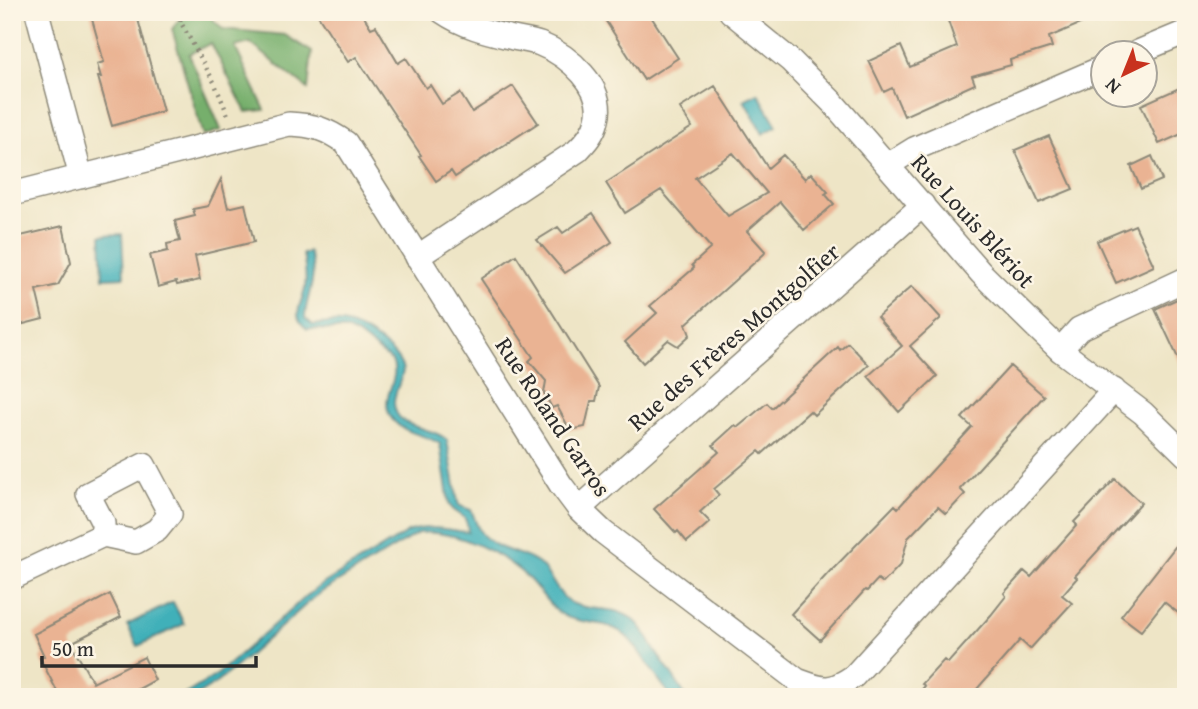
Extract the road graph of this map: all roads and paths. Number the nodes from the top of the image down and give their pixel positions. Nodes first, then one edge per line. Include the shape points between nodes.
1 (37, 12) edge
2 (182, 12) edge
3 (443, 12) edge
4 (731, 12) edge
5 (1186, 32) edge
6 (1160, 43) edge
7 (1090, 73) edge
8 (237, 137) junction
9 (888, 165) junction
10 (81, 177) junction
11 (12, 194) edge
12 (923, 205) junction
13 (417, 257) junction
14 (1186, 279) edge
15 (1060, 350) junction
16 (1114, 390) junction
17 (1186, 455) edge
18 (579, 509) junction
19 (103, 535) dead end
20 (12, 578) edge

1 - 10 street
2 - 8 path via 180,21 214,82
3 - 13 street via 475,30 540,44 562,57 590,82 599,106 590,138 576,151
4 - 9 street, Rue Louis Blériot via 791,61
5 - 6 street
7 - 9 street via 914,149
8 - 10 street, Rue Roland Garros
8 - 13 street, Rue Roland Garros via 289,124 329,131 346,143
9 - 12 street, Rue Louis Blériot
10 - 11 street, Rue Roland Garros
12 - 15 street, Rue Louis Blériot via 981,273
12 - 18 street, Rue des Frères Montgolfier
13 - 18 street, Rue Roland Garros
14 - 15 street via 1079,329
15 - 16 street, Rue Louis Blériot
16 - 17 street, Rue Louis Blériot
16 - 18 street, Rue Roland Garros via 854,676 839,686 820,688 797,680 603,533
19 - 20 street

